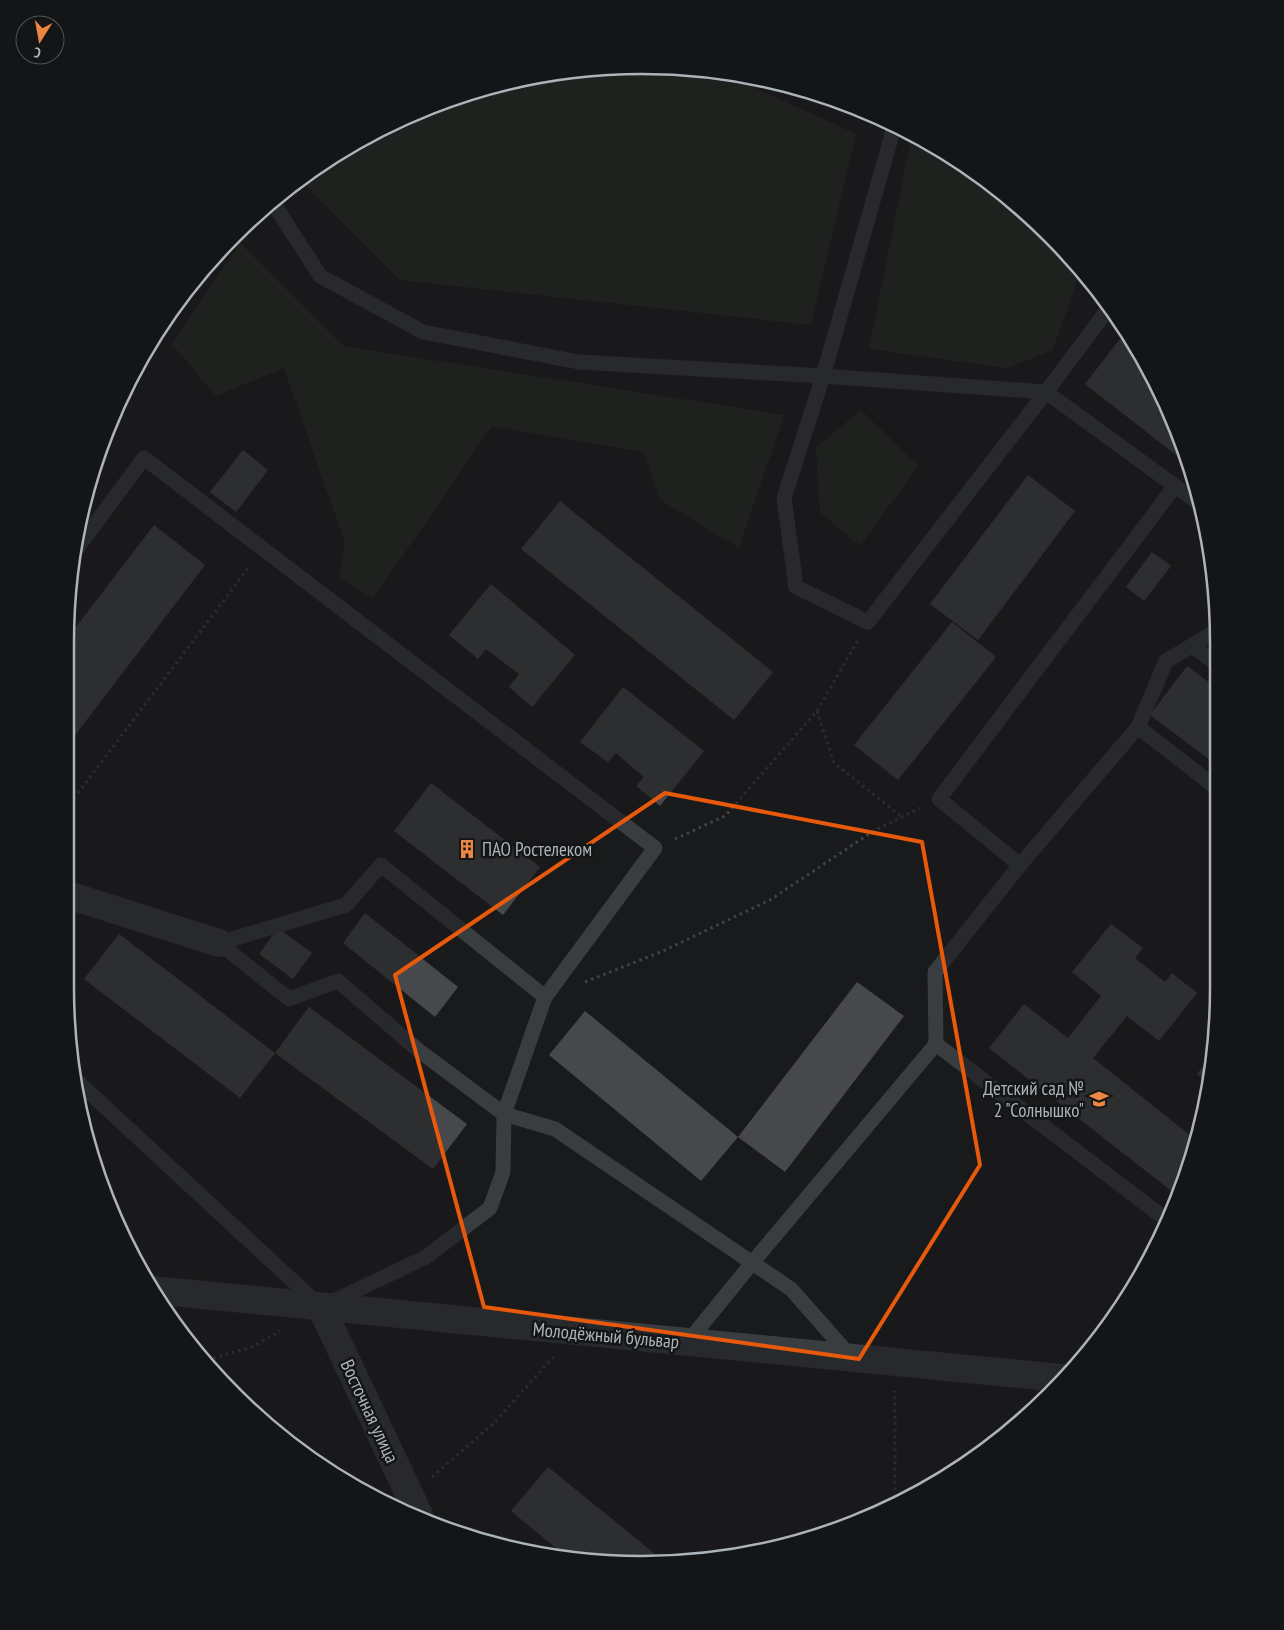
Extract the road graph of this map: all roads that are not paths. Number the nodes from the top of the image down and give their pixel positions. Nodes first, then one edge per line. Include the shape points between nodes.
1 (894, 132) edge
2 (277, 207) edge
3 (1105, 313) edge
4 (823, 376) junction
5 (1046, 392) junction
6 (1175, 486) junction
7 (1192, 498) edge
8 (84, 539) edge
9 (1210, 635) edge
10 (1192, 646) junction
11 (1210, 659) edge
12 (1138, 727) junction
13 (1210, 783) edge
14 (1020, 865) junction
15 (74, 897) edge
16 (219, 943) junction
17 (546, 997) junction
18 (936, 1044) junction
19 (83, 1087) edge
20 (504, 1114) junction
21 (1162, 1216) edge
22 (752, 1263) junction
23 (162, 1291) edge
24 (321, 1307) junction
25 (687, 1342) junction
26 (852, 1358) junction
27 (1056, 1377) edge
28 (415, 1506) edge

1 - 4 lane
2 - 4 lane via 320,276 423,332 579,362
3 - 5 lane
4 - 5 lane
4 - 5 lane via 784,498 796,587 868,622
5 - 6 lane
6 - 7 lane
6 - 14 lane via 939,799
8 - 17 lane via 144,458 655,848
9 - 10 lane
10 - 11 lane
10 - 12 lane via 1166,661
12 - 13 lane
12 - 14 lane
14 - 18 lane via 935,972
15 - 16 street
16 - 17 lane via 346,905 381,866
16 - 20 lane via 289,999 338,981 418,1050
17 - 20 lane
18 - 21 lane
18 - 22 lane
19 - 24 lane
20 - 22 lane via 555,1129
20 - 24 lane via 503,1172 490,1208 426,1257
22 - 25 lane
22 - 26 lane via 791,1289
23 - 24 street, Молодёжный бульвар
24 - 25 street, Молодёжный бульвар
24 - 28 street, Восточная улица
25 - 26 street, Молодёжный бульвар
26 - 27 street, Молодёжный бульвар

